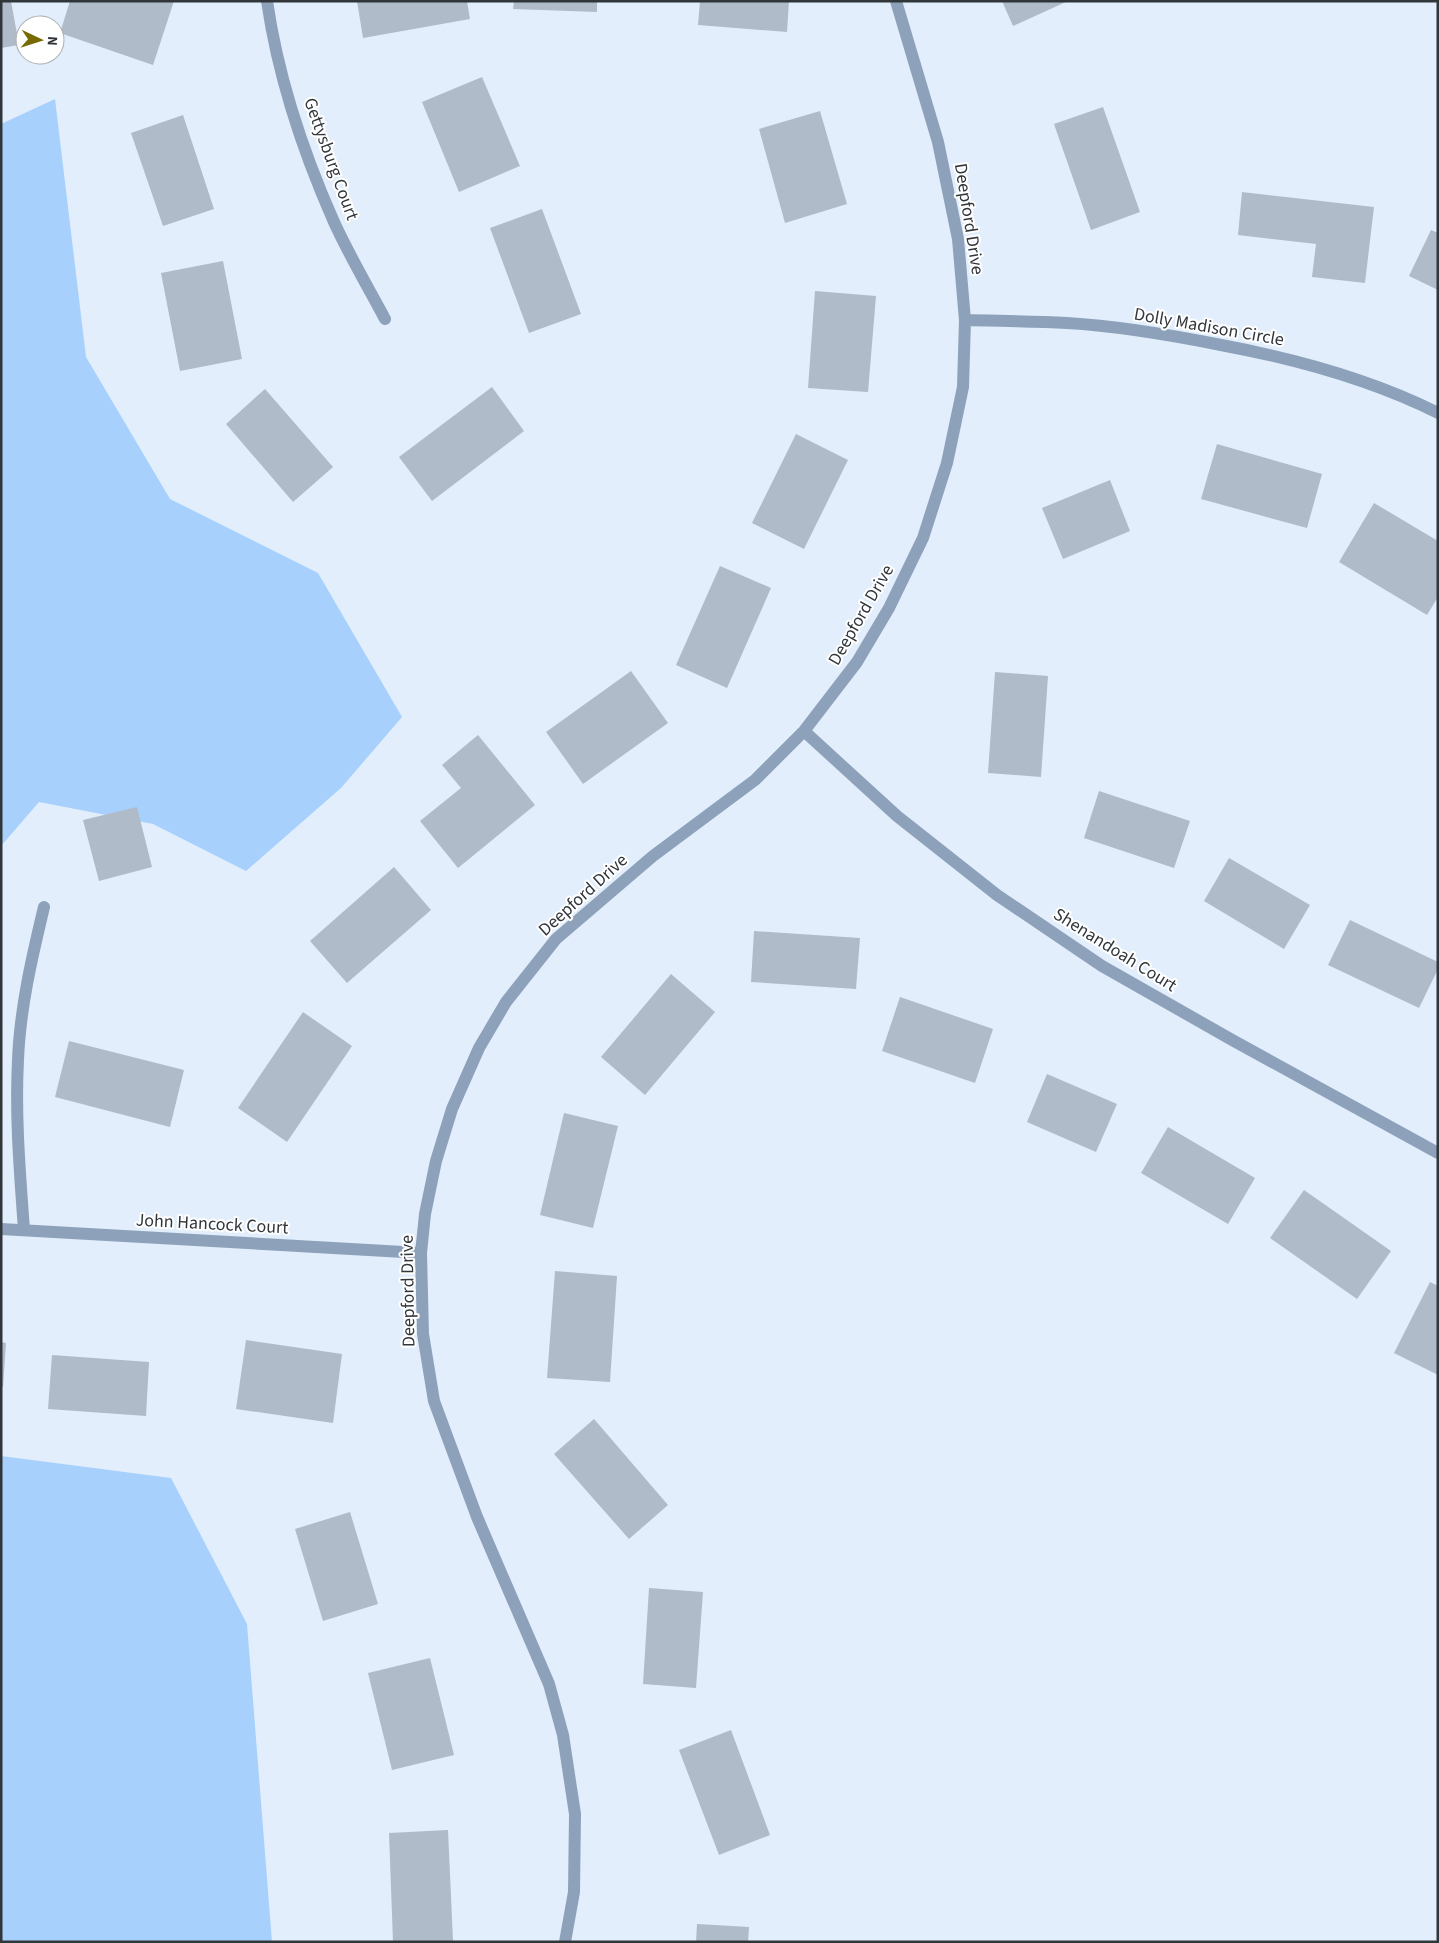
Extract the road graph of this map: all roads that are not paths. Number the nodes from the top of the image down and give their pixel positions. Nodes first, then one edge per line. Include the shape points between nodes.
1 (267, 1) edge
2 (896, 1) edge
3 (385, 319) dead end
4 (965, 320) junction
5 (1438, 413) edge
6 (804, 731) junction
7 (44, 907) dead end
8 (1438, 1153) edge
9 (1, 1229) edge
10 (24, 1230) junction
11 (421, 1253) junction
12 (565, 1942) edge

1 - 3 street, Gettysburg Court via 300,138 334,223
2 - 4 street, Deepford Drive via 938,142 958,239
4 - 5 street, Dolly Madison Circle via 1068,323 1180,336 1272,355 1351,377
4 - 6 street, Deepford Drive via 963,387 947,463 922,538 889,608 857,662
6 - 8 street, Shenandoah Court via 897,816 997,895 1102,966
6 - 11 street, Deepford Drive via 755,780 653,856 556,938 506,1002 479,1048 452,1109 434,1170
7 - 10 street via 26,982 18,1060
9 - 10 street, John Hancock Court
10 - 11 street, John Hancock Court
11 - 12 street, Deepford Drive via 423,1334 434,1401 477,1518 549,1684 564,1735 575,1814 574,1892

